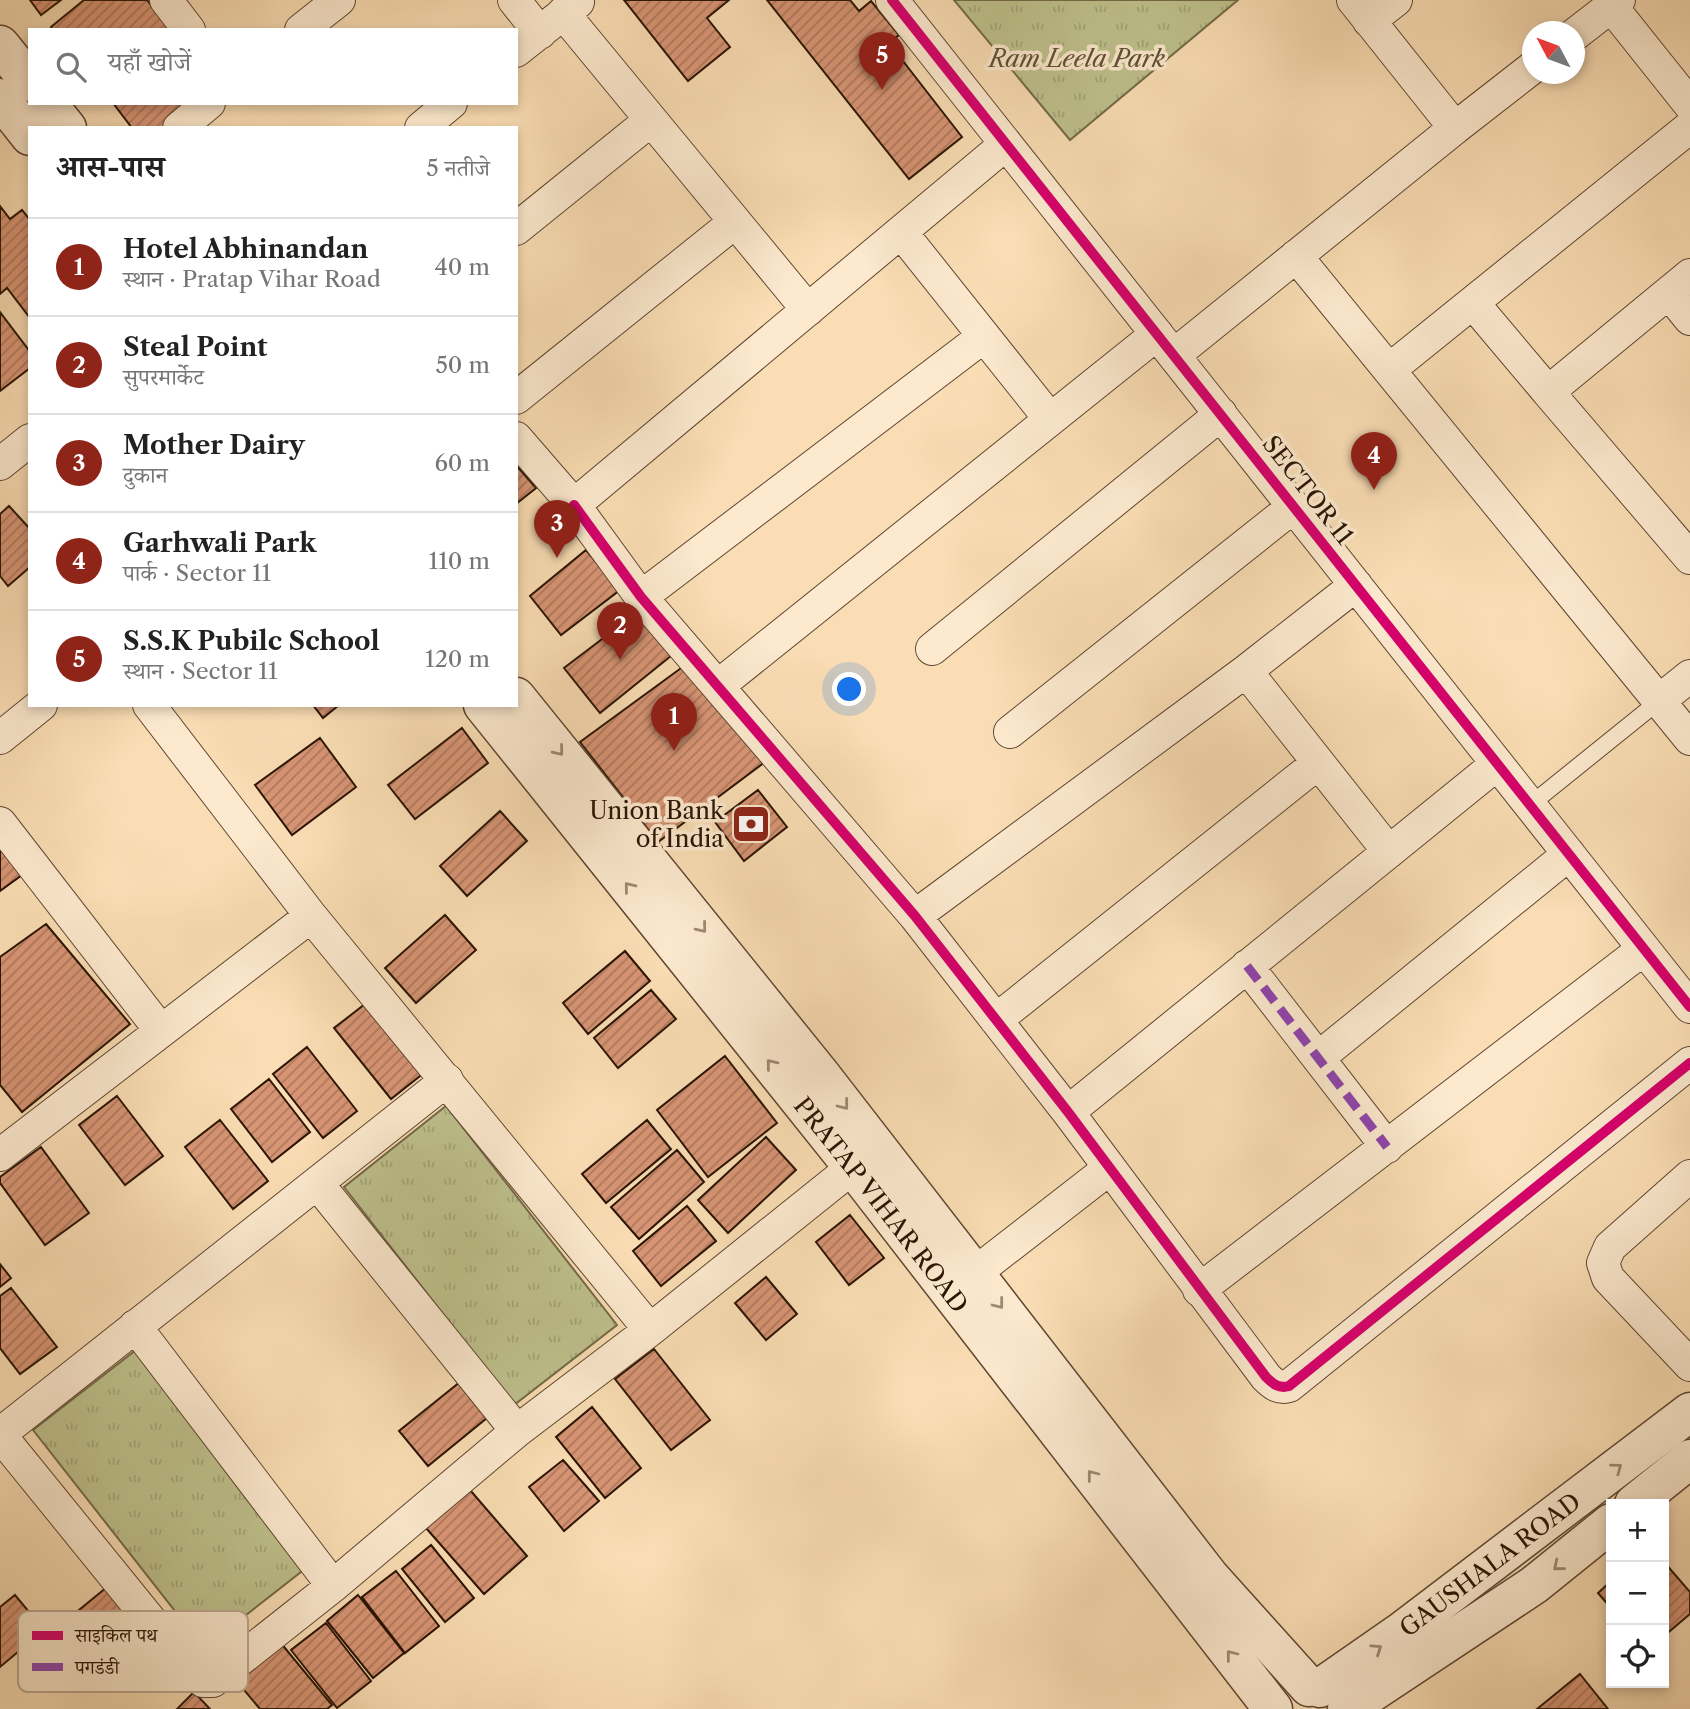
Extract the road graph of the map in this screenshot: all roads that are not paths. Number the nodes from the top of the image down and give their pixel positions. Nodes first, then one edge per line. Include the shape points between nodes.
1 (166, 0) edge
2 (339, 0) edge
3 (514, 0) edge
4 (892, 0) edge
5 (1396, 0) edge
6 (1615, 3) edge
7 (1361, 10) edge
8 (550, 24) edge
9 (1585, 26) edge
10 (187, 28) edge
11 (304, 28) edge
12 (0, 45) edge
13 (1522, 76) edge
14 (28, 80) edge
15 (0, 98) edge
16 (49, 105) edge
17 (207, 105) edge
18 (449, 105) edge
19 (1690, 105) edge
20 (651, 120) junction
21 (65, 126) edge
22 (181, 126) edge
23 (423, 126) edge
24 (1690, 127) edge
25 (1455, 128) junction
26 (28, 133) edge
27 (1006, 144) junction
28 (735, 222) junction
29 (518, 227) edge
30 (901, 232) junction
31 (1296, 256) junction
32 (1679, 284) edge
33 (1473, 303) junction
34 (808, 310) junction
35 (1690, 319) edge
36 (983, 337) junction
37 (1166, 344) junction
38 (1389, 370) junction
39 (1548, 392) junction
40 (518, 396) edge
41 (1221, 414) junction
42 (1050, 419) junction
43 (518, 440) edge
44 (28, 442) edge
45 (0, 464) edge
46 (575, 505) junction
47 (1293, 507) junction
48 (1690, 558) edge
49 (1356, 585) junction
50 (641, 597) junction
51 (932, 649) dead end
52 (1246, 671) junction
53 (1690, 676) edge
54 (718, 686) junction
55 (518, 701) edge
56 (1659, 701) junction
57 (39, 707) edge
58 (151, 707) edge
59 (485, 707) edge
60 (1010, 732) dead end
61 (0, 738) edge
62 (1690, 739) edge
63 (1318, 763) junction
64 (1497, 764) junction
65 (1530, 806) junction
66 (0, 823) edge
67 (1389, 852) junction
68 (1569, 854) junction
69 (311, 916) junction
70 (915, 916) junction
71 (1641, 952) junction
72 (1247, 967) junction
73 (1690, 1007) edge
74 (996, 1020) junction
75 (160, 1031) junction
76 (1318, 1058) junction
77 (1690, 1063) edge
78 (447, 1080) junction
79 (1068, 1112) junction
80 (1387, 1147) junction
81 (0, 1155) edge
82 (865, 1157) junction
83 (1110, 1168) junction
84 (1690, 1176) edge
85 (317, 1183) junction
86 (975, 1273) junction
87 (1199, 1290) junction
88 (135, 1326) junction
89 (650, 1330) junction
90 (1690, 1365) edge
91 (1690, 1412) edge
92 (517, 1431) junction
93 (0, 1434) edge
94 (1690, 1459) edge
95 (1640, 1499) edge
96 (1606, 1527) edge
97 (333, 1586) junction
98 (143, 1611) edge
99 (248, 1655) edge
100 (1320, 1700) edge
101 (1273, 1709) edge

1 - 10 street
2 - 11 street
3 - 8 street
4 - 27 street, SECTOR 11
5 - 7 street
6 - 9 street
6 - 19 street
7 - 25 street
8 - 20 street
12 - 14 street
13 - 25 street
15 - 26 street
16 - 21 street
17 - 22 street
18 - 23 street
20 - 28 street
20 - 29 street
24 - 33 street
25 - 31 street
27 - 30 street
27 - 37 street, SECTOR 11
28 - 34 street
28 - 40 street
30 - 34 street
30 - 36 street
31 - 37 street
31 - 38 street
32 - 35 street
32 - 39 street
33 - 38 street
33 - 39 street
34 - 46 street
36 - 42 street
36 - 50 street
37 - 41 street, SECTOR 11
37 - 42 street
38 - 56 street
39 - 48 street
41 - 47 street, SECTOR 11
41 - 51 street
42 - 54 street
43 - 46 street
44 - 45 street
46 - 50 street
47 - 49 street, SECTOR 11
47 - 60 street
49 - 52 street
49 - 64 street, SECTOR 11
50 - 54 street
52 - 63 street
52 - 70 street
53 - 56 street
54 - 70 street
55 -> 82 street, PRATAP VIHAR ROAD
56 - 62 street
56 - 65 lane
57 - 61 street
58 - 69 street
82 -> 59 street, PRATAP VIHAR ROAD
63 - 67 street
63 - 74 street
64 - 65 street, SECTOR 11
64 - 67 street
65 - 68 street, SECTOR 11
66 - 75 street
67 - 72 street
68 - 71 street, SECTOR 11
68 - 76 street
69 - 75 street
69 - 78 street
70 - 74 street
71 - 73 street, SECTOR 11
71 - 80 street
72 - 76 street
72 - 79 street
74 - 79 street
75 - 81 street
76 - 80 street
77 - 87 street via 1289,1386 1275,1386 1266,1377
78 - 85 street
78 - 89 street
79 - 83 street
80 - 87 street
82 - 86 street, PRATAP VIHAR ROAD
82 - 89 street
101 -> 82 street, PRATAP VIHAR ROAD
83 - 86 street
83 - 87 street
84 - 90 street via 1610,1247 1602,1263 1608,1278
85 - 88 street
85 - 92 street
86 -> 100 street, PRATAP VIHAR ROAD via 1210,1577
88 - 93 street
88 - 97 street
89 - 92 street
100 -> 91 street, GAUSHALA ROAD via 1389,1641
92 - 97 street
93 - 98 street
94 - 95 street
96 -> 100 street, GAUSHALA ROAD via 1534,1586
97 - 99 street

